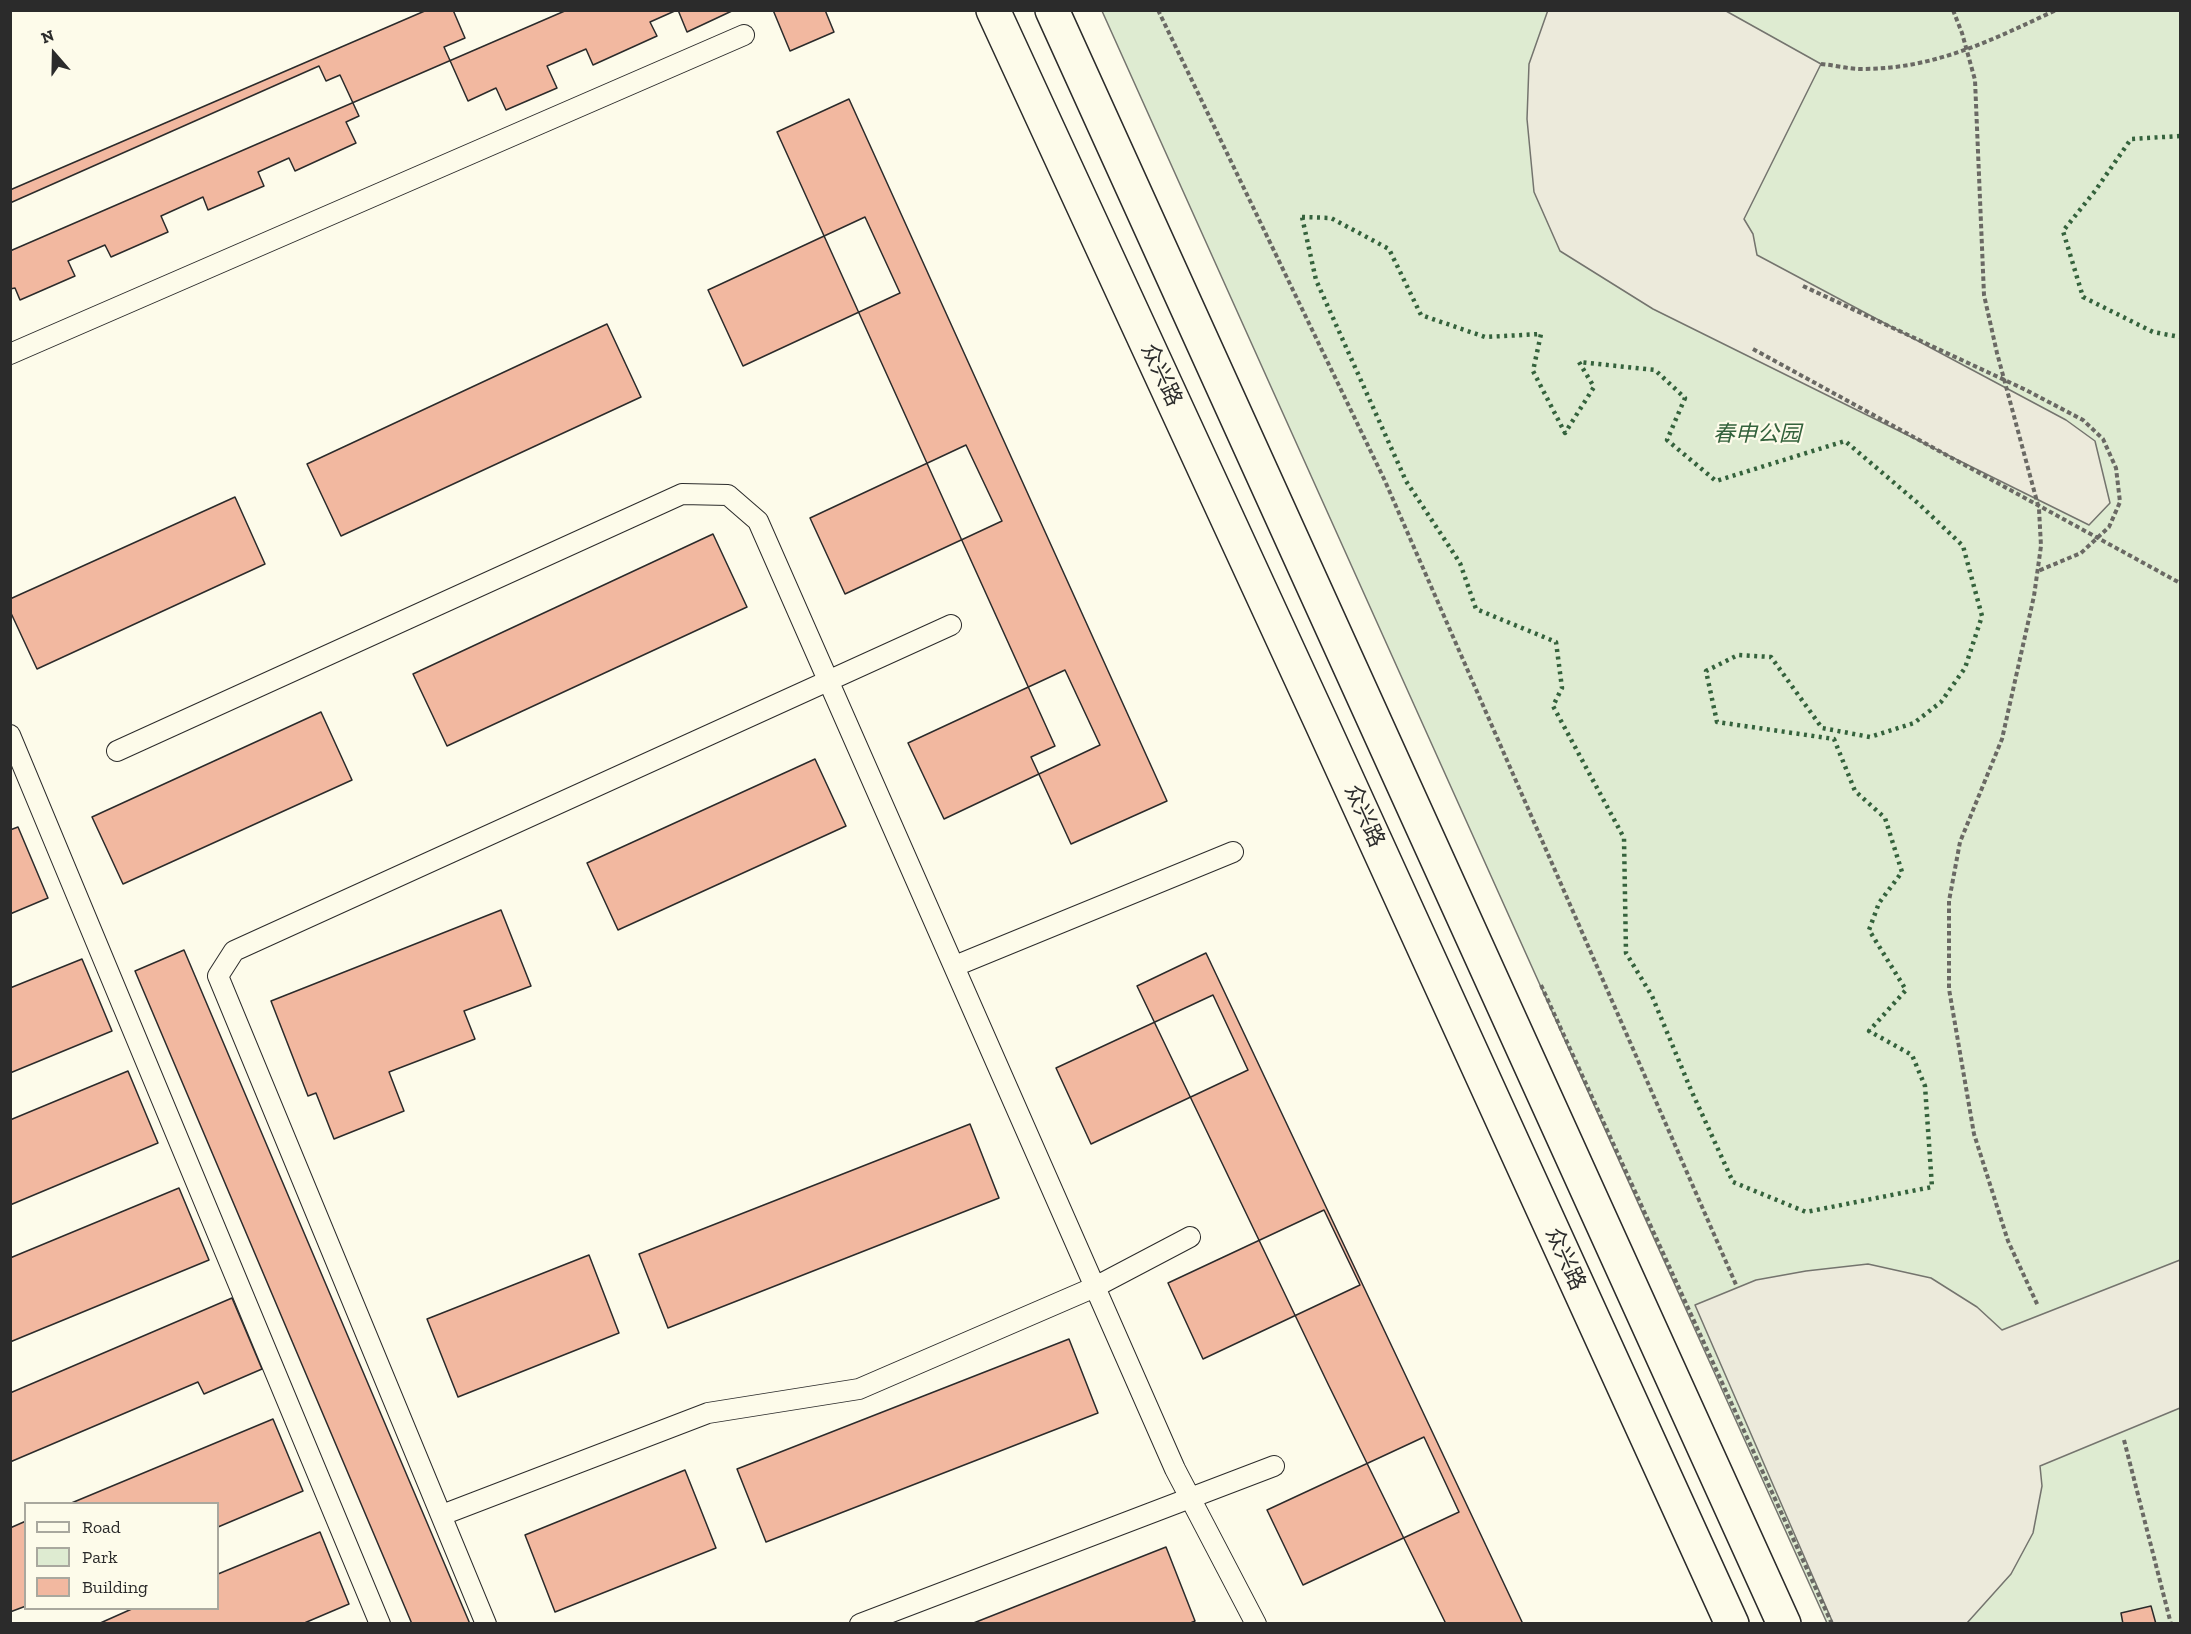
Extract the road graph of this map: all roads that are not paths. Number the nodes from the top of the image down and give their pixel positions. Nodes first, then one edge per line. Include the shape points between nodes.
1 (993, 10) edge
2 (1052, 10) edge
3 (744, 34) dead end
4 (10, 354) edge
5 (951, 625) dead end
6 (829, 681) junction
7 (10, 735) edge
8 (117, 751) dead end
9 (1233, 852) dead end
10 (955, 966) junction
11 (1190, 1238) dead end
12 (1095, 1287) junction
13 (1274, 1466) dead end
14 (442, 1515) junction
15 (380, 1623) edge
16 (486, 1623) edge
17 (860, 1623) edge
18 (1256, 1623) edge
19 (1731, 1623) edge
20 (1784, 1623) edge

1 - 19 street, 众兴路
2 - 20 street
3 - 4 lane
5 - 6 lane
6 - 8 lane via 758,521 728,495 682,495
6 - 10 lane
6 - 14 lane via 234,951 218,976
7 - 15 lane
9 - 10 lane
10 - 12 lane
11 - 12 lane
12 - 14 lane via 859,1389 708,1413
12 - 18 lane via 1175,1470
13 - 17 lane
14 - 16 lane

